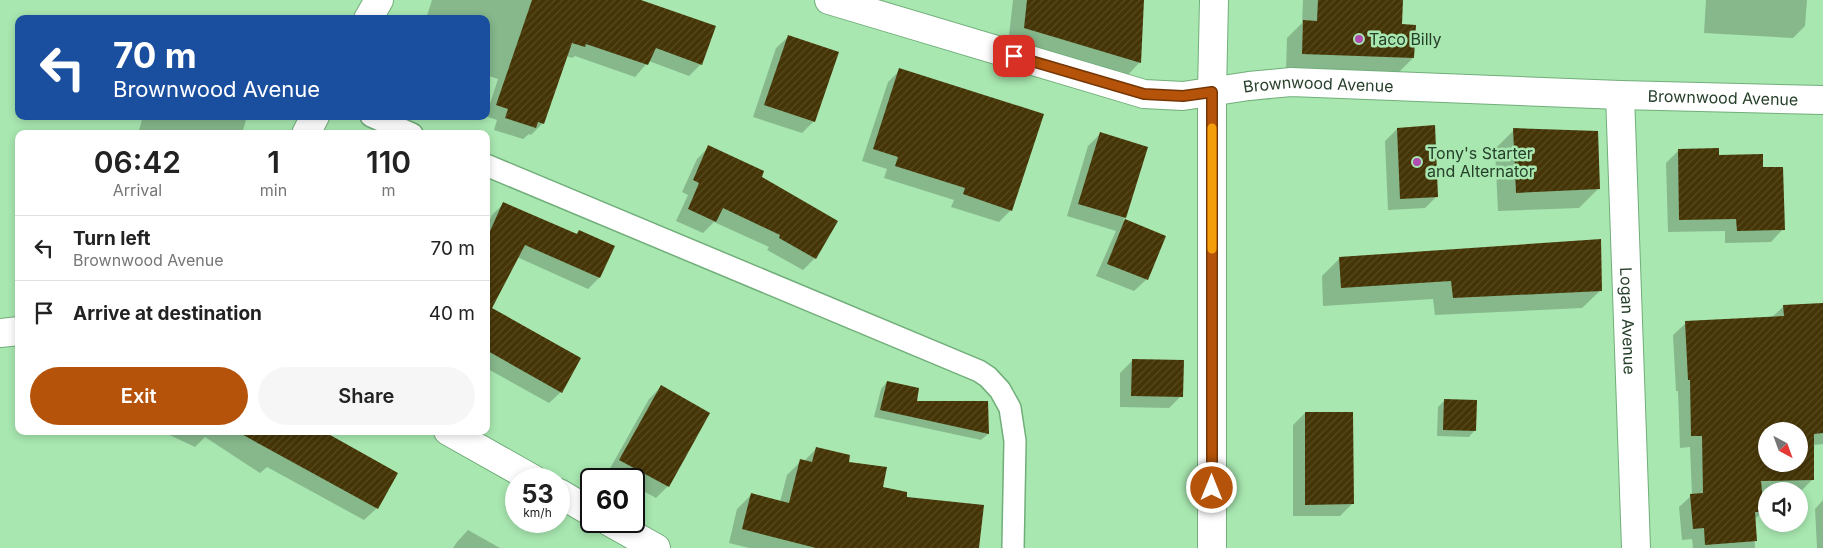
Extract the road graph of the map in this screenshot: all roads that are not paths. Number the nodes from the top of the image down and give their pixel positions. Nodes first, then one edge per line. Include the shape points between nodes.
1 (379, 0) edge
2 (829, 0) edge
3 (1214, 0) edge
4 (370, 15) edge
5 (1212, 92) junction
6 (1620, 95) junction
7 (1823, 100) edge
8 (380, 120) edge
9 (403, 130) edge
10 (490, 167) edge
11 (15, 331) edge
12 (0, 333) edge
13 (455, 435) edge
14 (514, 468) edge
15 (629, 533) edge
16 (656, 548) edge
17 (1013, 548) edge
18 (1212, 548) edge
19 (1636, 548) edge

1 - 4 street
2 - 5 street, Brownwood Avenue via 1144,94 1183,96
3 - 5 street
5 - 6 street, Brownwood Avenue via 1291,82
5 - 18 street
6 - 7 street, Brownwood Avenue
6 - 19 street, Logan Avenue
8 - 9 lane
10 - 17 lane via 988,377 1010,408 1015,440
11 - 12 street
13 - 14 street
15 - 16 street

